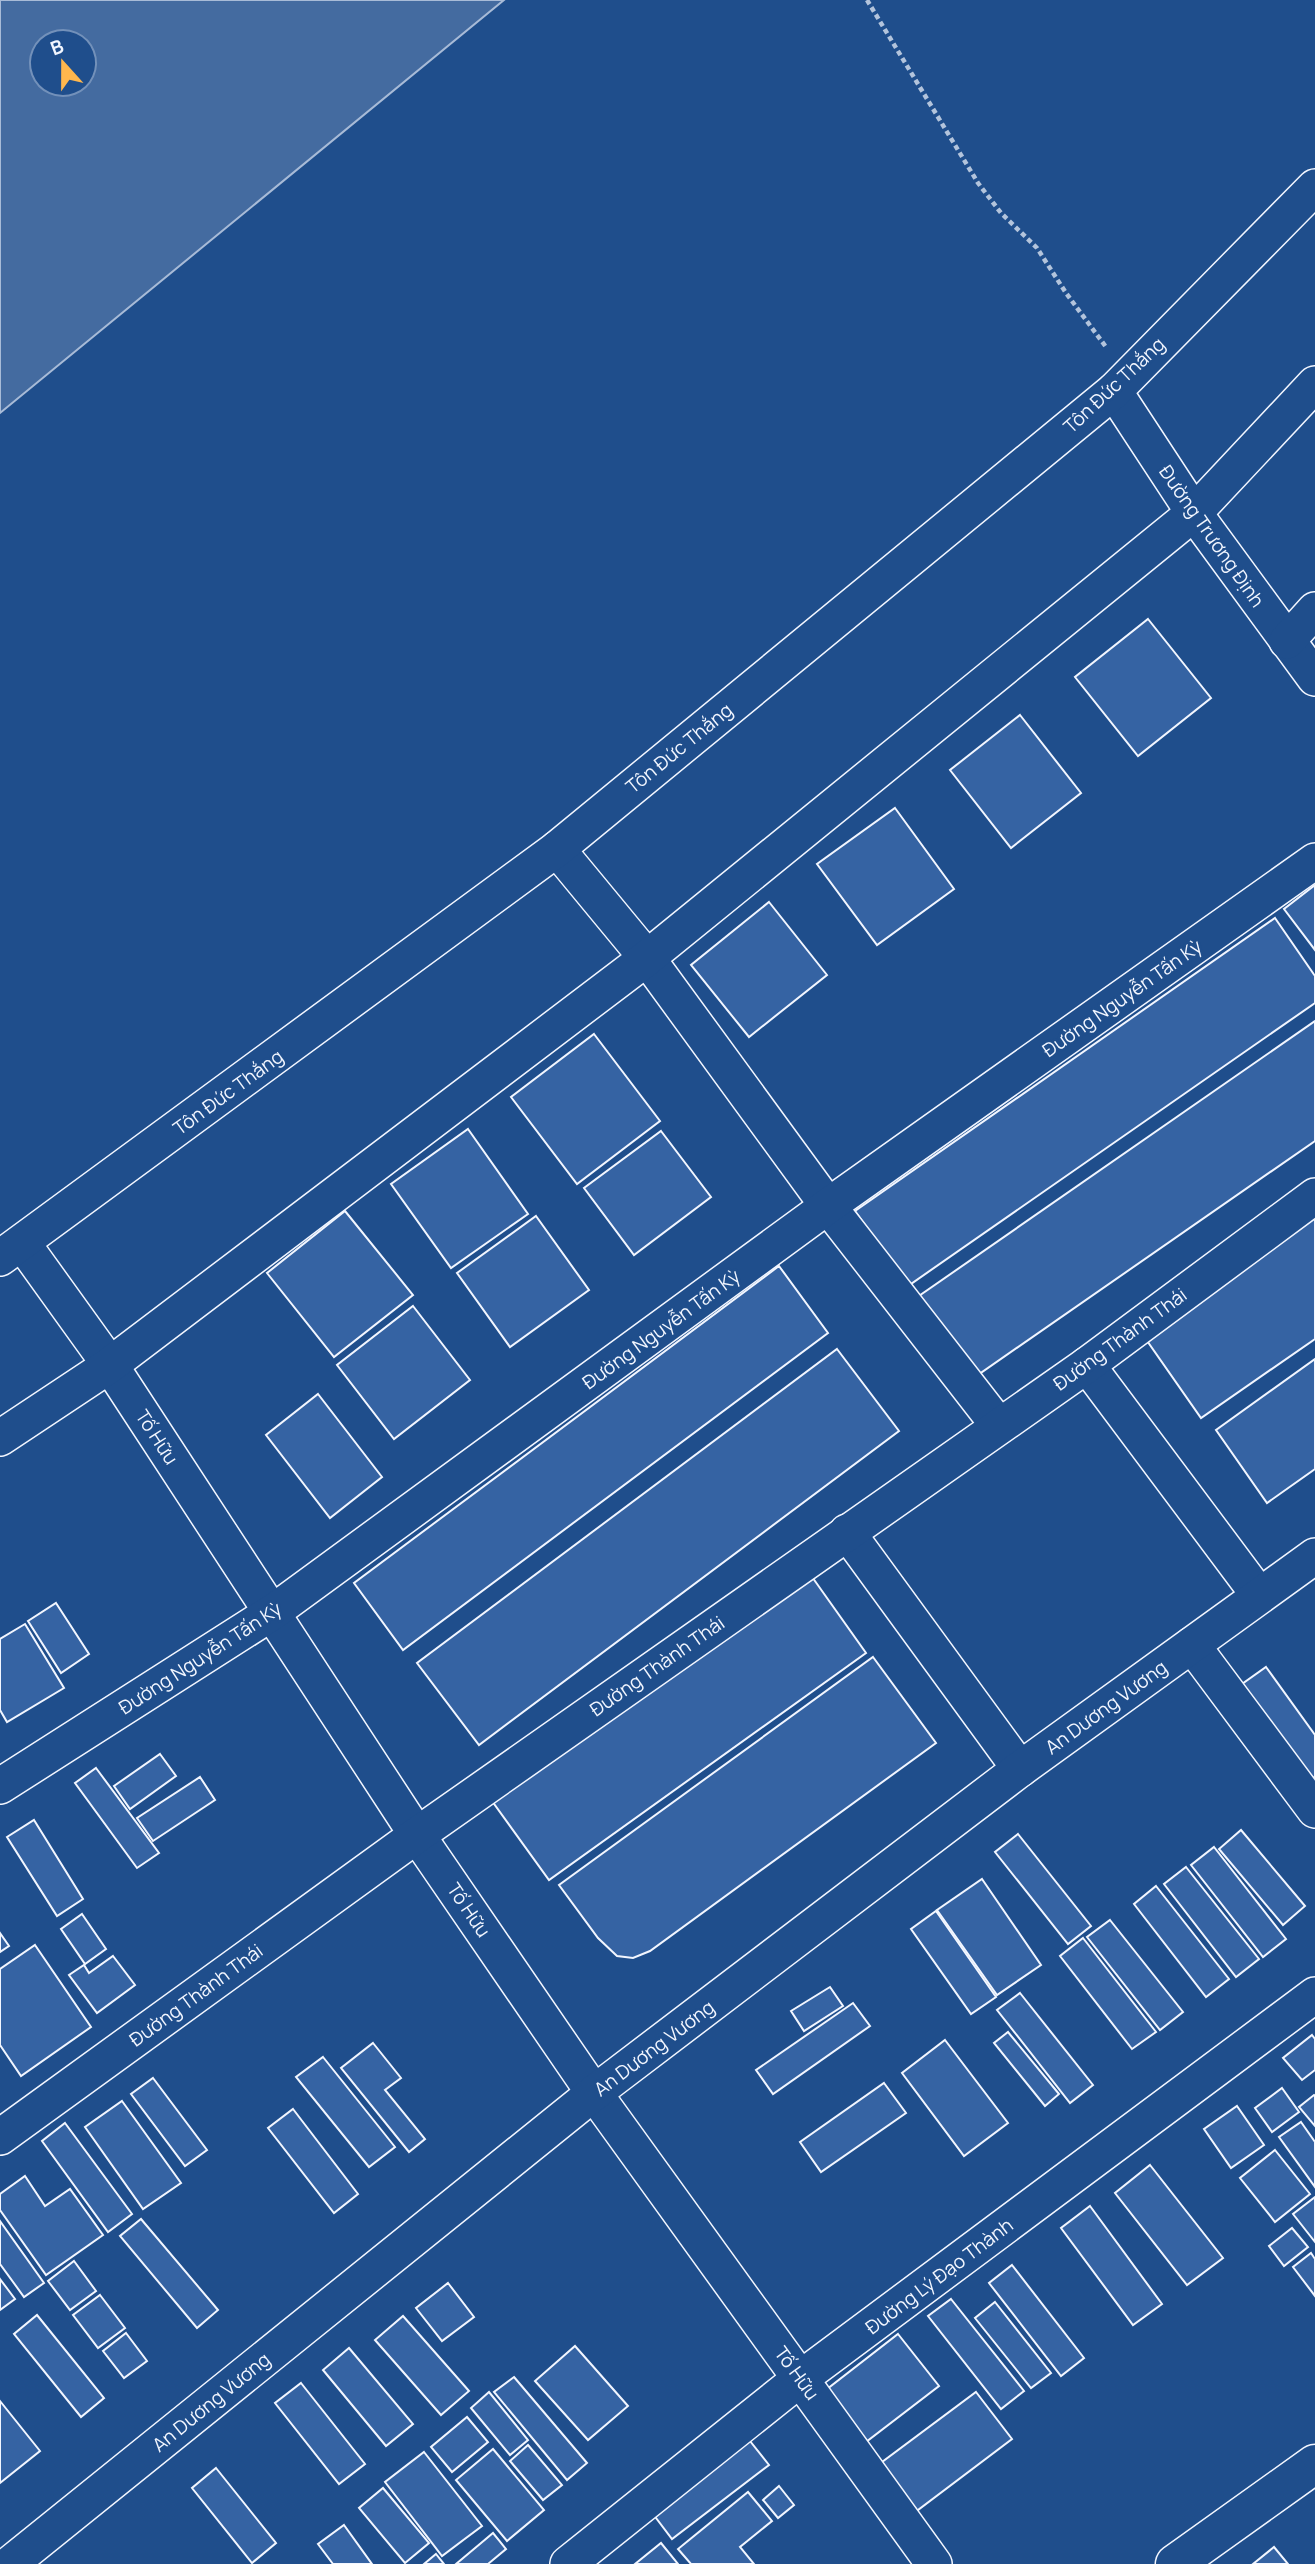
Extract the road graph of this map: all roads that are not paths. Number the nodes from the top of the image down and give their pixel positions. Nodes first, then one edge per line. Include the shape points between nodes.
1 (1315, 187) edge
2 (1121, 384) junction
3 (1315, 384) edge
4 (1194, 513) junction
5 (1315, 610) edge
6 (1287, 641) junction
7 (1315, 678) edge
8 (557, 849) junction
9 (1315, 861) edge
10 (648, 958) junction
11 (1315, 1196) edge
12 (828, 1206) junction
13 (11, 1251) edge
14 (110, 1365) junction
15 (1087, 1365) junction
16 (999, 1426) junction
17 (0, 1438) edge
18 (847, 1532) junction
19 (1315, 1556) edge
20 (1259, 1595) junction
21 (273, 1612) junction
22 (1192, 1645) junction
23 (1020, 1769) junction
24 (0, 1786) edge
25 (1315, 1810) edge
26 (417, 1835) junction
27 (1315, 1995) edge
28 (594, 2093) junction
29 (0, 2137) edge
30 (801, 2378) junction
31 (1315, 2464) edge
32 (10, 2564) edge
33 (568, 2564) edge
34 (934, 2564) edge
35 (1175, 2564) edge

1 - 2 street, Tôn Đức Thắng
2 - 4 street, Đường Trương Định
2 - 8 street, Tôn Đức Thắng
3 - 4 street
4 - 6 street, Đường Trương Định
4 - 10 street
5 - 6 street
6 - 7 street, Đường Trương Định
8 - 10 street
8 - 13 street, Tôn Đức Thắng
9 - 12 street, Đường Nguyễn Tấn Kỳ
10 - 12 street
10 - 14 street
11 - 15 street, Đường Thành Thái
12 - 16 street
12 - 21 street, Đường Nguyễn Tấn Kỳ
13 - 14 street, Tố Hữu
14 - 17 street
14 - 21 street, Tố Hữu
15 - 16 street, Đường Thành Thái
15 - 20 street
16 - 18 street, Đường Thành Thái
18 - 23 street
18 - 26 street, Đường Thành Thái
19 - 20 street, An Dương Vương
20 - 22 street, An Dương Vương
21 - 24 street, Đường Nguyễn Tấn Kỳ
21 - 26 street, Tố Hữu
22 - 23 street, An Dương Vương
22 - 25 street
23 - 28 street, An Dương Vương
26 - 28 street, Tố Hữu
26 - 29 street, Đường Thành Thái
27 - 30 street, Đường Lý Đạo Thành
28 - 30 street, Tố Hữu
28 - 32 street, An Dương Vương
30 - 33 street, Đường Lý Đạo Thành
30 - 34 street, Tố Hữu
31 - 35 main road

